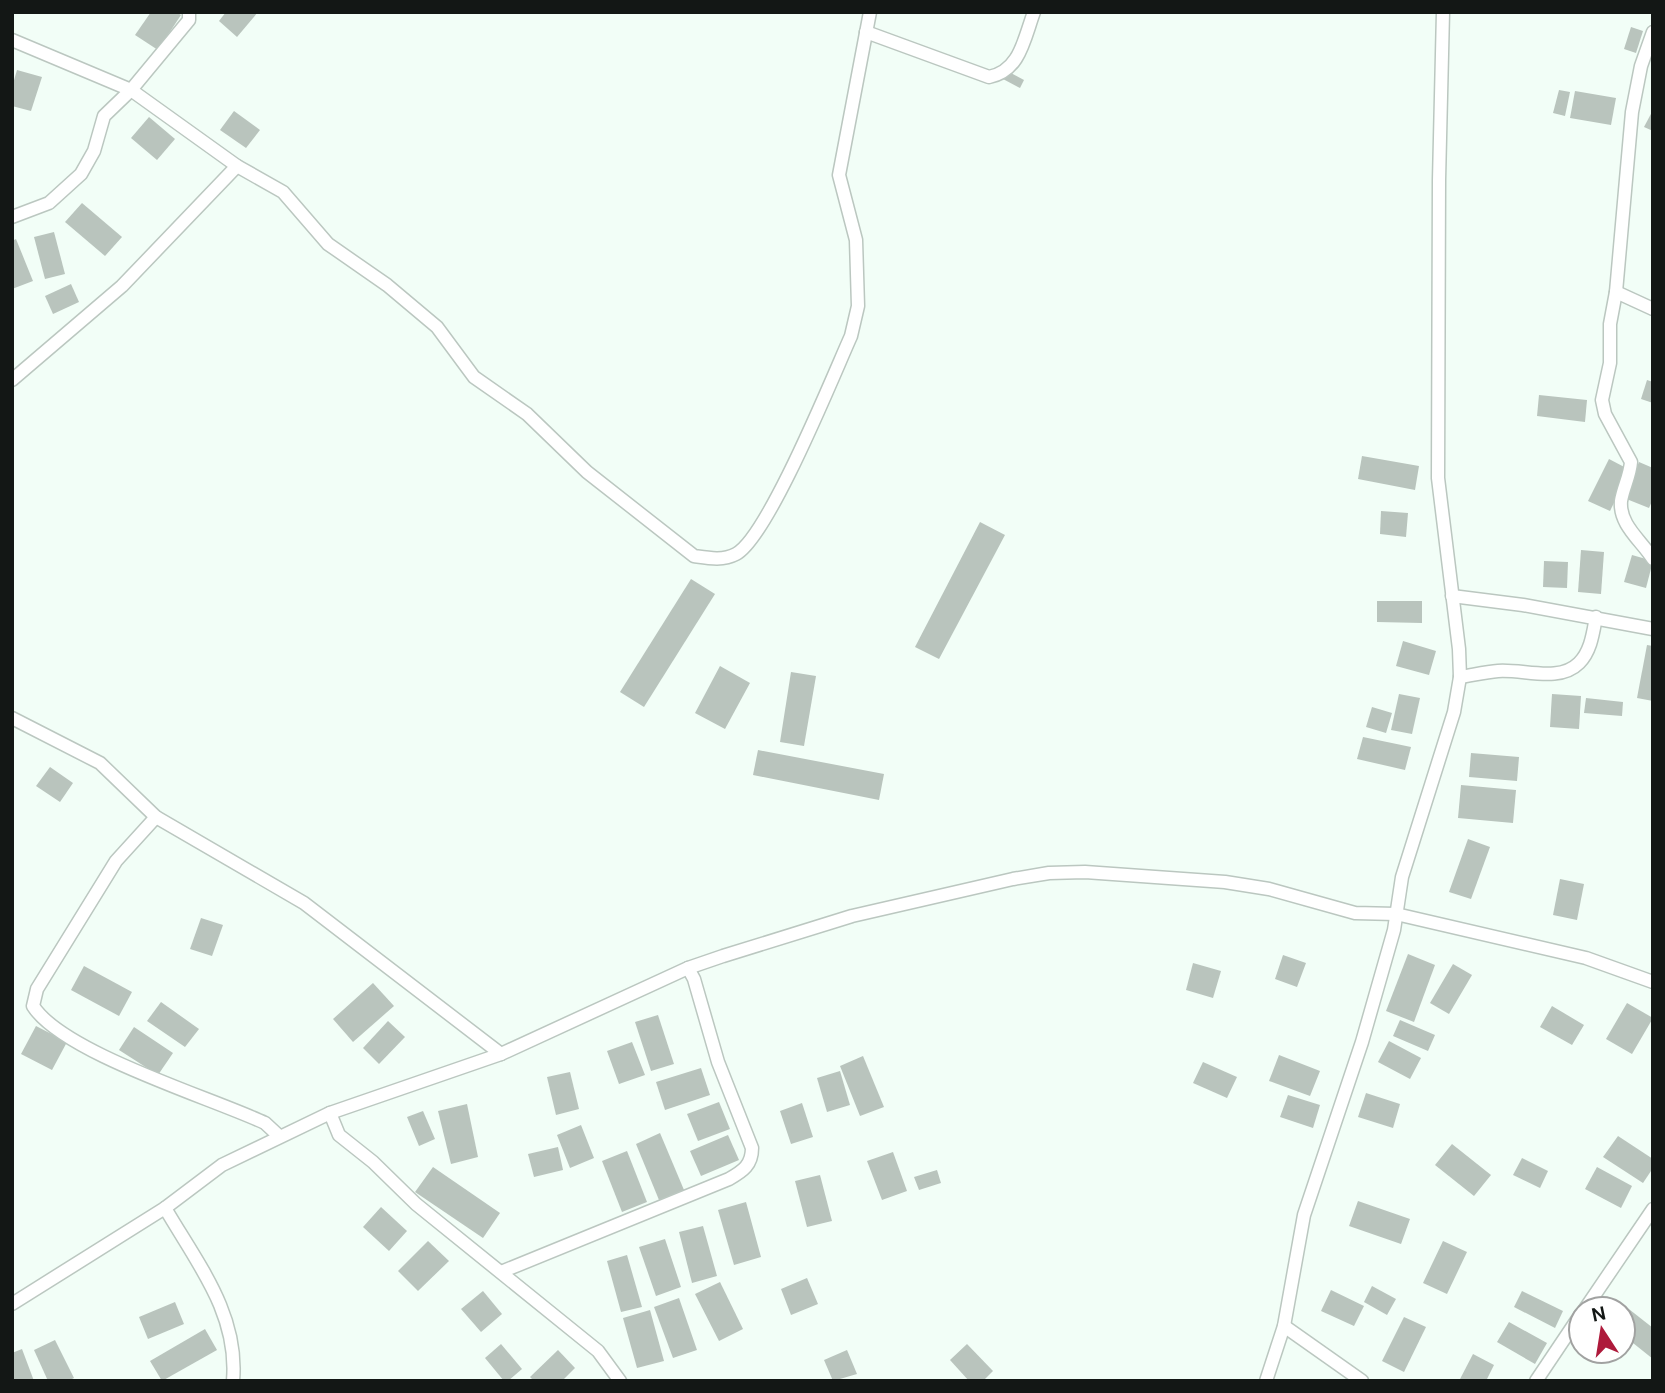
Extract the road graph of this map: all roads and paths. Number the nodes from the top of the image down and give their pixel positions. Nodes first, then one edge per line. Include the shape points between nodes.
1 (189, 12) edge
2 (870, 12) edge
3 (1034, 12) edge
4 (1443, 12) edge
5 (866, 32) junction
6 (1653, 32) edge
7 (12, 40) edge
8 (131, 90) junction
9 (237, 166) junction
10 (12, 217) edge
11 (1616, 292) junction
12 (1653, 309) edge
13 (12, 380) edge
14 (1653, 559) edge
15 (1452, 596) junction
16 (1596, 617) junction
17 (1653, 629) edge
18 (1460, 677) junction
19 (12, 718) edge
20 (156, 817) junction
21 (1396, 914) junction
22 (688, 968) junction
23 (1653, 982) edge
24 (501, 1054) junction
25 (330, 1113) junction
26 (279, 1136) junction
27 (165, 1208) junction
28 (1653, 1209) edge
29 (502, 1272) junction
30 (1595, 1295) edge
31 (12, 1304) edge
32 (1284, 1326) junction
33 (1567, 1335) edge
34 (233, 1381) edge
35 (621, 1381) edge
36 (1266, 1381) edge
37 (1362, 1381) edge
38 (1536, 1381) edge

1 - 8 street via 189,20
2 - 5 street
3 - 5 street via 1016,60 1006,73 989,76
4 - 15 street via 1441,340 1436,425 1439,501
5 - 9 street via 839,175 856,240 858,306 851,336 767,518 737,554 715,559 694,556 587,472 527,414 474,377 437,327 328,244 283,192
6 - 11 street via 1632,112
7 - 8 street
8 - 9 street
8 - 10 street via 104,116 94,151 81,174 49,203
9 - 13 street via 122,286
11 - 12 street
11 - 14 street via 1602,400 1631,462 1622,514
15 - 16 street
15 - 18 street
16 - 17 street
16 - 18 street via 1590,646 1569,671 1500,671
18 - 21 street via 1447,737 1402,877
19 - 20 street via 100,763
20 - 24 street via 304,903
20 - 26 street via 116,860 37,989 33,1006 42,1020 65,1036 253,1118
21 - 22 street via 1355,913 1269,889 1144,874 1049,873 852,916
21 - 23 street via 1586,958
21 - 32 street via 1362,1042 1304,1215
22 - 24 street
22 - 29 street via 752,1148 747,1167 729,1180
24 - 25 street
25 - 26 street
25 - 29 street via 339,1135
26 - 27 street via 222,1165
27 - 31 street
27 - 34 street via 224,1307
28 - 30 street
29 - 35 street via 598,1351
32 - 36 street
32 - 37 street
33 - 38 street

